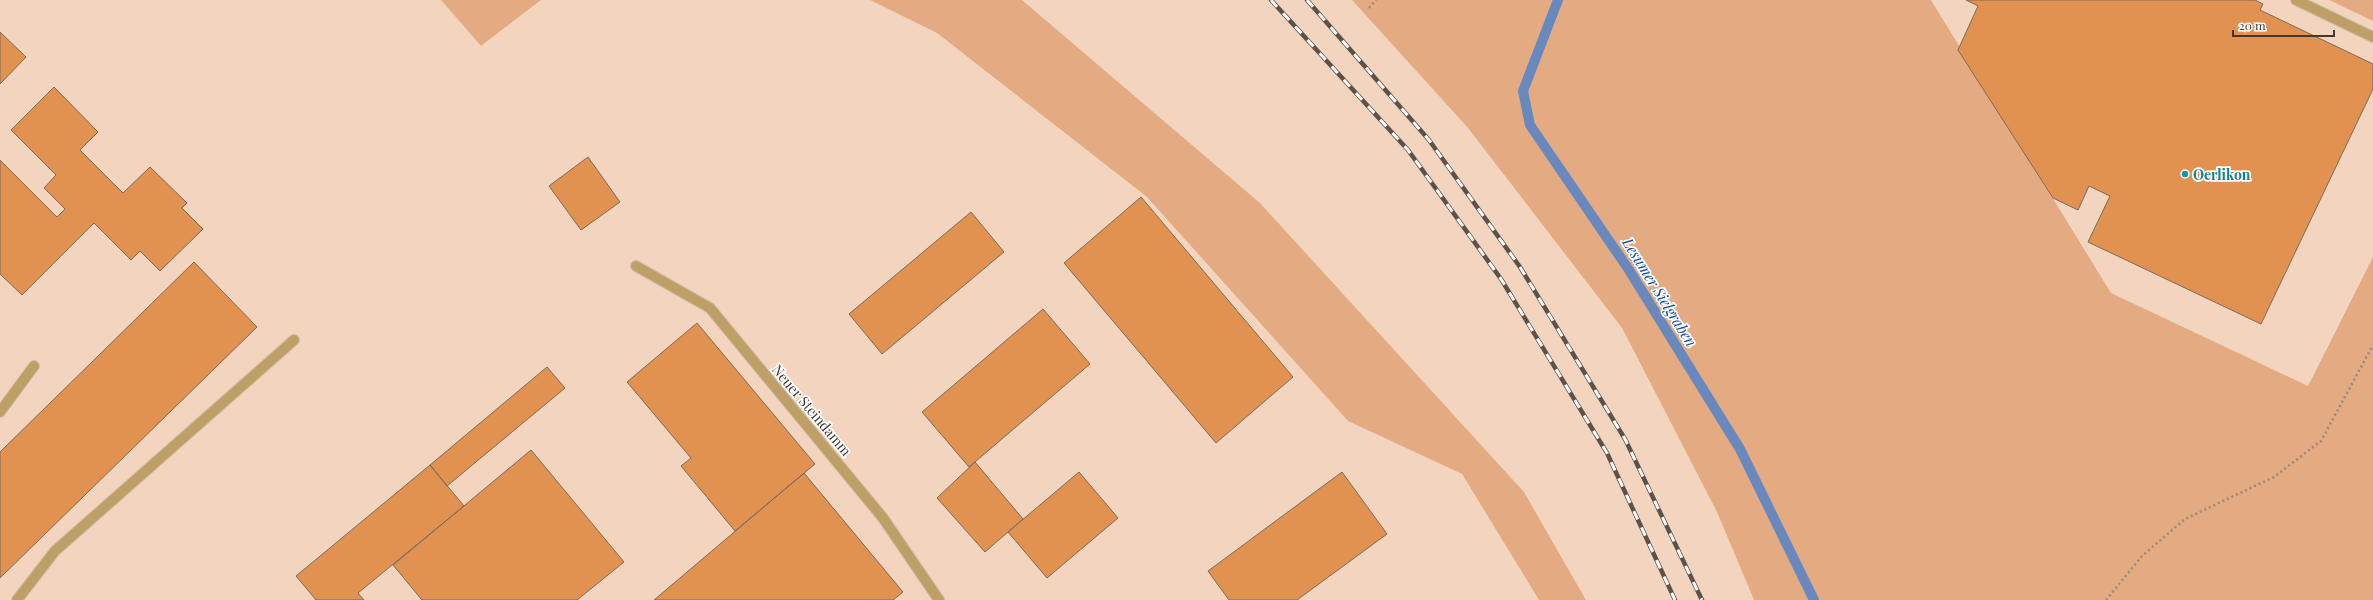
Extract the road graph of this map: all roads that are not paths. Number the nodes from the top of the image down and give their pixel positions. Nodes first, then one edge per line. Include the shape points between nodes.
1 (2296, 0) edge
2 (2373, 37) edge
3 (636, 266) dead end
4 (294, 340) dead end
5 (34, 366) dead end
6 (0, 412) edge
7 (17, 600) edge
8 (939, 600) edge

1 - 2 street
3 - 8 street, Neuer Steindamm via 710,308 883,518
4 - 7 street via 55,551
5 - 6 street

